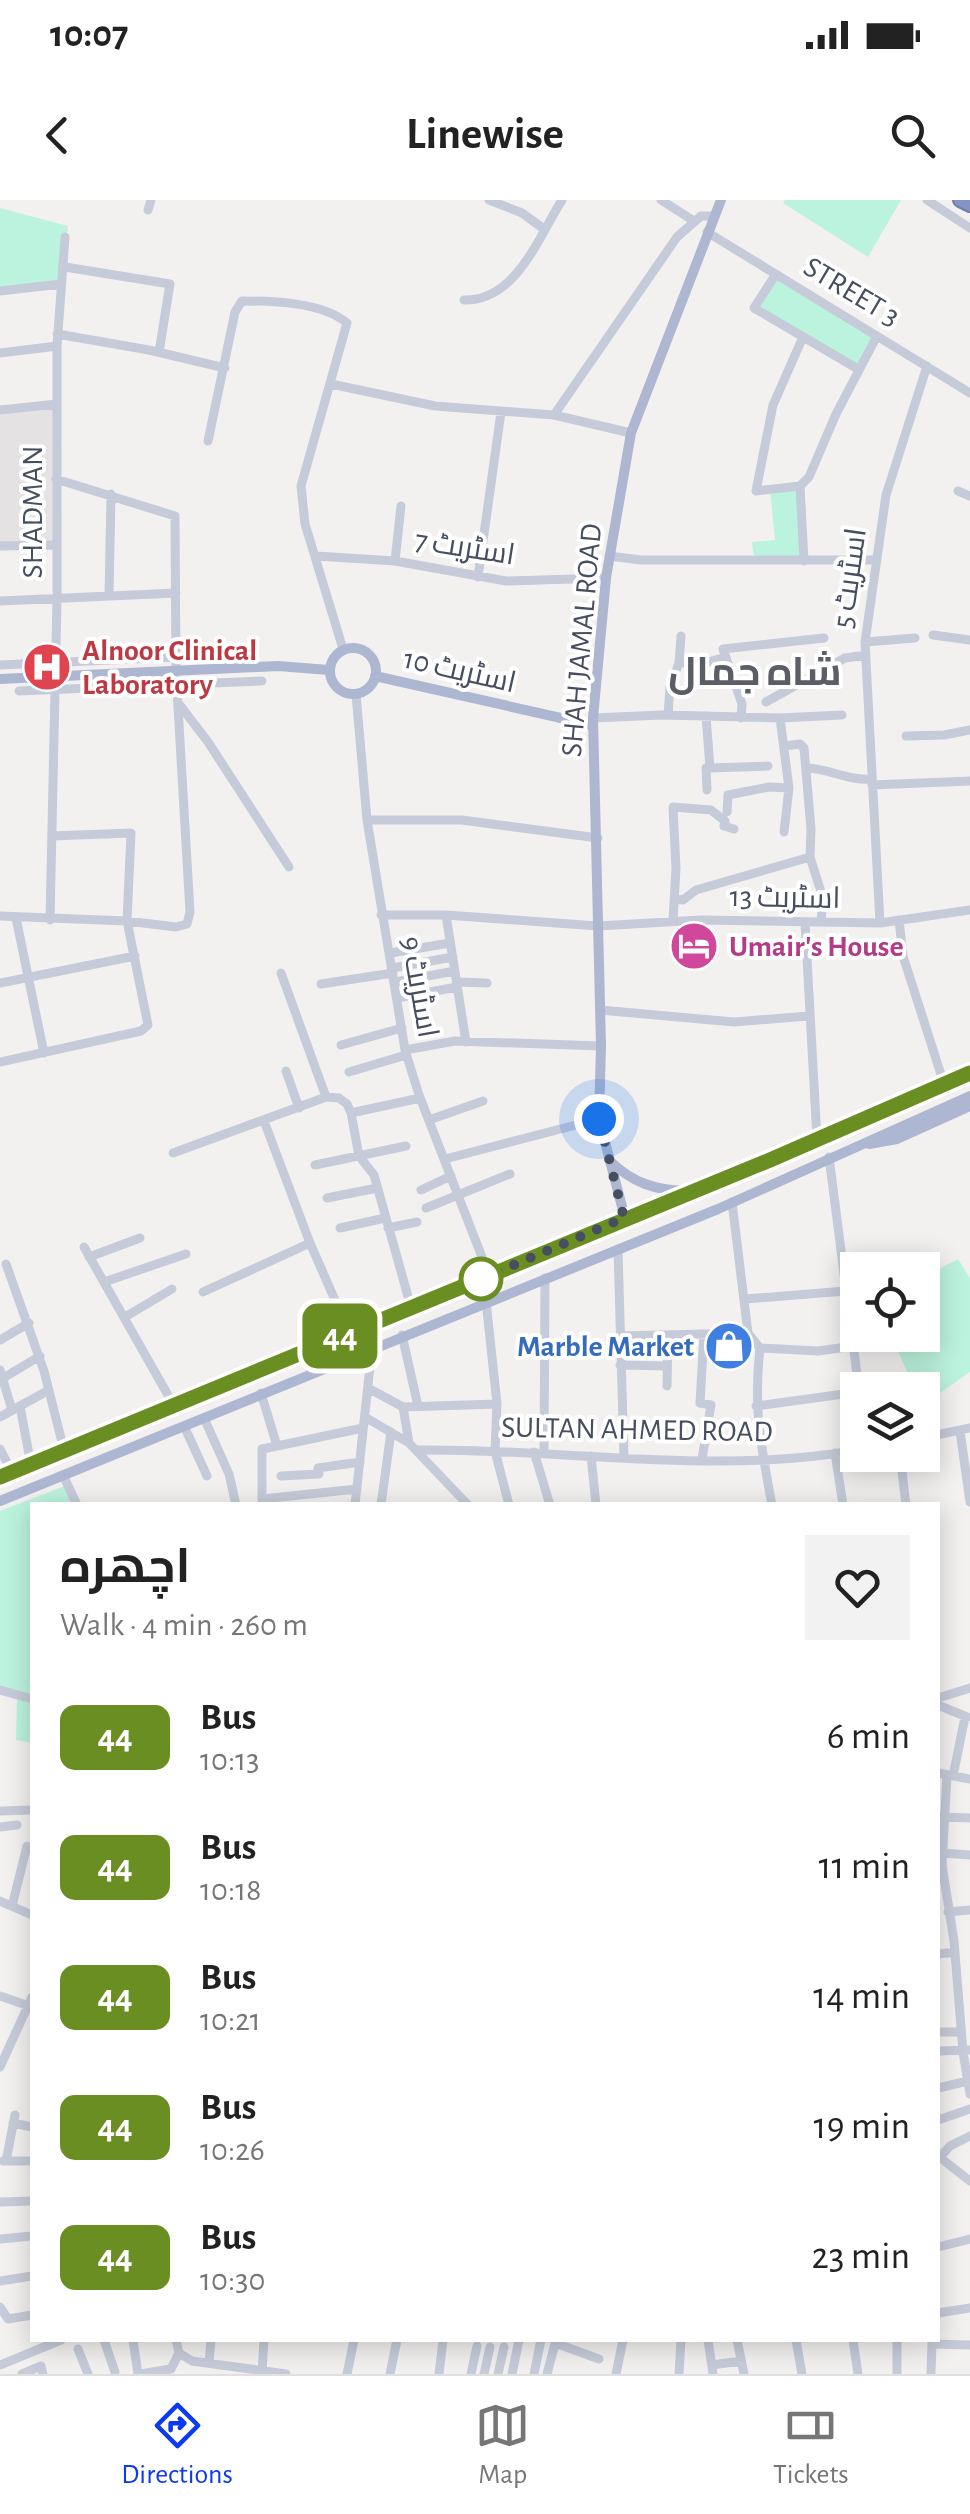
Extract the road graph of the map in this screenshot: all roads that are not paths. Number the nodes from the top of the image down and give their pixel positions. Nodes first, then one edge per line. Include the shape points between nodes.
1 (488, 200) edge
2 (562, 200) edge
3 (660, 200) edge
4 (721, 200) edge
5 (927, 200) edge
6 (960, 200) edge
7 (970, 205) edge
8 (714, 216) junction
9 (694, 221) junction
10 (970, 228) edge
11 (544, 229) junction
12 (707, 232) junction
13 (65, 237) dead end
14 (65, 267) junction
15 (776, 274) junction
16 (61, 284) junction
17 (0, 290) edge
18 (464, 300) dead end
19 (57, 334) junction
20 (877, 336) junction
21 (803, 337) junction
22 (56, 346) junction
23 (158, 352) junction
24 (0, 353) edge
25 (927, 366) junction
26 (225, 368) junction
27 (858, 369) junction
28 (970, 376) edge
29 (332, 384) junction
30 (966, 391) edge
31 (57, 404) junction
32 (0, 410) edge
33 (502, 412) junction
34 (554, 415) junction
35 (631, 433) junction
36 (208, 441) dead end
37 (56, 479) junction
38 (800, 486) junction
39 (958, 491) dead end
40 (110, 494) junction
41 (970, 496) edge
42 (401, 506) dead end
43 (56, 545) junction
44 (0, 546) edge
45 (316, 556) junction
46 (610, 556) junction
47 (877, 560) junction
48 (395, 561) junction
49 (804, 561) junction
50 (478, 578) junction
51 (606, 578) junction
52 (176, 593) junction
53 (109, 596) junction
54 (56, 599) junction
55 (0, 601) edge
56 (681, 636) dead end
57 (933, 636) dead end
58 (824, 638) dead end
59 (914, 638) dead end
60 (970, 640) edge
61 (866, 642) junction
62 (343, 649) junction
63 (866, 655) junction
64 (176, 657) junction
65 (726, 657) junction
66 (56, 663) junction
67 (680, 664) junction
68 (0, 665) edge
69 (329, 670) junction
70 (375, 676) junction
71 (176, 679) junction
72 (0, 680) edge
73 (262, 682) dead end
74 (55, 683) junction
75 (19, 691) dead end
76 (356, 694) junction
77 (178, 702) junction
78 (766, 702) dead end
79 (668, 715) junction
80 (842, 715) dead end
81 (706, 716) junction
82 (741, 718) junction
83 (780, 718) junction
84 (593, 722) junction
85 (970, 730) edge
86 (906, 736) dead end
87 (784, 746) junction
88 (768, 766) dead end
89 (710, 768) junction
90 (807, 768) junction
91 (970, 780) edge
92 (872, 782) junction
93 (790, 788) junction
94 (707, 790) dead end
95 (727, 812) dead end
96 (367, 820) junction
97 (734, 829) dead end
98 (784, 832) dead end
99 (52, 836) junction
100 (598, 838) junction
101 (810, 857) junction
102 (290, 867) dead end
103 (674, 899) junction
104 (970, 910) edge
105 (380, 914) junction
106 (446, 915) junction
107 (0, 916) edge
108 (16, 918) junction
109 (50, 920) junction
110 (899, 920) junction
111 (128, 921) junction
112 (673, 922) junction
113 (804, 922) junction
114 (821, 922) junction
115 (880, 923) junction
116 (598, 926) junction
117 (450, 943) junction
118 (390, 954) junction
119 (135, 956) junction
120 (452, 956) junction
121 (282, 972) dead end
122 (393, 974) junction
123 (28, 977) junction
124 (456, 980) junction
125 (488, 982) dead end
126 (0, 983) edge
127 (322, 984) dead end
128 (397, 998) junction
129 (600, 1010) junction
130 (809, 1016) junction
131 (402, 1028) junction
132 (466, 1042) junction
133 (341, 1045) dead end
134 (601, 1046) junction
135 (44, 1053) junction
136 (406, 1053) junction
137 (0, 1062) edge
138 (286, 1071) dead end
139 (349, 1072) dead end
140 (970, 1073) edge
141 (944, 1084) junction
142 (970, 1096) edge
143 (326, 1097) junction
144 (420, 1098) junction
145 (484, 1102) dead end
146 (970, 1106) edge
147 (299, 1108) junction
148 (351, 1113) junction
149 (599, 1119) junction
150 (429, 1120) junction
151 (264, 1121) junction
152 (817, 1138) junction
153 (406, 1146) dead end
154 (856, 1146) junction
155 (172, 1153) dead end
156 (359, 1156) junction
157 (830, 1158) junction
158 (444, 1159) junction
159 (610, 1162) junction
160 (315, 1165) dead end
161 (510, 1174) dead end
162 (451, 1176) junction
163 (377, 1188) junction
164 (420, 1190) dead end
165 (689, 1191) junction
166 (457, 1193) junction
167 (327, 1198) dead end
168 (732, 1202) junction
169 (426, 1208) dead end
170 (624, 1218) junction
171 (417, 1222) dead end
172 (387, 1223) junction
173 (340, 1228) dead end
174 (140, 1238) dead end
175 (310, 1243) junction
176 (618, 1249) junction
177 (841, 1252) edge
178 (186, 1254) dead end
179 (6, 1264) dead end
180 (488, 1276) junction
181 (545, 1278) junction
182 (104, 1282) junction
183 (172, 1289) dead end
184 (840, 1291) edge
185 (203, 1292) dead end
186 (744, 1299) junction
187 (408, 1300) dead end
188 (486, 1301) junction
189 (126, 1318) junction
190 (29, 1324) junction
191 (349, 1332) junction
192 (748, 1333) junction
193 (704, 1334) junction
194 (402, 1335) junction
195 (668, 1335) junction
196 (619, 1336) junction
197 (0, 1340) edge
198 (372, 1348) junction
199 (760, 1348) junction
200 (840, 1348) edge
201 (40, 1356) junction
202 (620, 1365) junction
203 (668, 1366) junction
204 (1, 1376) edge
205 (667, 1386) dead end
206 (368, 1388) junction
207 (50, 1390) junction
208 (261, 1393) junction
209 (840, 1394) edge
210 (173, 1404) junction
211 (497, 1404) junction
212 (418, 1406) junction
213 (756, 1406) junction
214 (403, 1407) junction
215 (16, 1408) junction
216 (0, 1417) edge
217 (204, 1418) junction
218 (364, 1422) junction
219 (184, 1426) junction
220 (965, 1430) edge
221 (391, 1432) junction
222 (940, 1435) edge
223 (277, 1446) junction
224 (412, 1446) junction
225 (0, 1449) edge
226 (64, 1450) junction
227 (495, 1451) junction
228 (840, 1452) edge
229 (539, 1453) junction
230 (835, 1453) junction
231 (591, 1456) junction
232 (624, 1458) junction
233 (702, 1459) junction
234 (764, 1460) junction
235 (360, 1462) junction
236 (31, 1465) junction
237 (902, 1472) edge
238 (4, 1476) edge
239 (208, 1476) dead end
240 (281, 1476) dead end
241 (64, 1477) junction
242 (357, 1489) junction
243 (0, 1498) edge
244 (76, 1502) edge
245 (235, 1502) edge
246 (262, 1502) edge
247 (355, 1502) edge
248 (381, 1502) edge
249 (465, 1502) edge
250 (508, 1502) edge
251 (549, 1502) edge
252 (596, 1502) edge
253 (771, 1502) edge
254 (842, 1502) edge
255 (906, 1502) edge
256 (970, 1502) edge
257 (970, 1688) edge
258 (0, 1690) edge
259 (30, 1698) edge
260 (940, 1700) edge
261 (940, 1702) edge
262 (968, 1718) edge
263 (946, 1775) edge
264 (970, 1779) edge
265 (30, 1810) edge
266 (3, 1811) edge
267 (940, 1817) edge
268 (970, 1818) edge
269 (8, 1826) edge
270 (27, 1846) dead end
271 (941, 1852) edge
272 (970, 1856) edge
273 (0, 1902) edge
274 (12, 1906) junction
275 (970, 1910) edge
276 (948, 1912) junction
277 (30, 1915) edge
278 (952, 1930) junction
279 (940, 1932) edge
280 (940, 1954) edge
281 (955, 1954) junction
282 (970, 1958) edge
283 (0, 1996) edge
284 (30, 2002) edge
285 (965, 2019) edge
286 (0, 2028) edge
287 (940, 2032) edge
288 (961, 2032) junction
289 (15, 2034) junction
290 (966, 2049) edge
291 (940, 2051) edge
292 (0, 2067) edge
293 (968, 2081) edge
294 (940, 2088) edge
295 (970, 2094) edge
296 (970, 2109) edge
297 (940, 2119) edge
298 (30, 2126) edge
299 (970, 2136) edge
300 (940, 2156) edge
301 (3, 2161) edge
302 (30, 2161) edge
303 (970, 2181) edge
304 (30, 2201) edge
305 (0, 2202) edge
306 (30, 2236) edge
307 (0, 2239) edge
308 (970, 2239) edge
309 (940, 2246) edge
310 (30, 2276) edge
311 (0, 2281) edge
312 (0, 2307) edge
313 (970, 2308) edge
314 (940, 2313) edge
315 (30, 2315) edge
316 (56, 2342) edge
317 (105, 2342) edge
318 (132, 2342) edge
319 (176, 2342) edge
320 (212, 2342) edge
321 (264, 2342) edge
322 (354, 2342) edge
323 (397, 2342) edge
324 (443, 2342) edge
325 (519, 2342) edge
326 (541, 2342) edge
327 (556, 2342) edge
328 (623, 2342) edge
329 (681, 2342) edge
330 (708, 2342) edge
331 (738, 2342) edge
332 (796, 2342) edge
333 (852, 2342) edge
334 (898, 2342) edge
335 (932, 2342) edge
336 (970, 2345) edge
337 (477, 2346) dead end
338 (490, 2347) dead end
339 (504, 2347) dead end
340 (78, 2349) dead end
341 (178, 2353) junction
342 (599, 2358) dead end
343 (742, 2360) junction
344 (208, 2364) junction
345 (0, 2365) edge
346 (173, 2370) edge
347 (712, 2370) edge
348 (262, 2371) junction
349 (115, 2372) edge
350 (250, 2372) edge
351 (548, 2372) edge
352 (22, 2374) edge
353 (43, 2374) edge
354 (88, 2374) edge
355 (139, 2374) edge
356 (286, 2374) edge
357 (347, 2374) edge
358 (390, 2374) edge
359 (439, 2374) edge
360 (471, 2374) edge
361 (484, 2374) edge
362 (498, 2374) edge
363 (512, 2374) edge
364 (534, 2374) edge
365 (560, 2374) edge
366 (616, 2374) edge
367 (679, 2374) edge
368 (744, 2374) edge
369 (802, 2374) edge
370 (858, 2374) edge
371 (897, 2374) edge
372 (931, 2374) edge

1 - 11 street
2 - 11 street
3 - 9 street
4 - 8 main road, SHAH JAMAL ROAD
5 - 10 street
6 - 7 highway
8 - 9 street
8 - 12 main road, SHAH JAMAL ROAD
9 - 34 street via 676,236
11 - 18 street via 501,290
12 - 15 street, STREET 3
12 - 35 main road, SHAH JAMAL ROAD
13 - 14 street, SHADMAN
14 - 16 street, SHADMAN
14 - 23 street via 170,284
15 - 20 street, STREET 3
15 - 21 street via 754,308
16 - 17 street
16 - 19 street, SHADMAN
19 - 22 street, SHADMAN
19 - 23 street
20 - 25 street, STREET 3
20 - 27 street
21 - 27 street
21 - 38 street via 773,405 756,491
22 - 24 street
22 - 31 street, SHADMAN
23 - 26 street
25 - 30 street, STREET 3
25 - 47 street, اسٹریٹ 5 via 886,496
26 - 29 street via 242,301 305,307 347,323
26 - 36 street
27 - 38 street
28 - 30 street
29 - 33 street
29 - 45 street via 301,486
31 - 32 street
31 - 37 street, SHADMAN
33 - 34 street
33 - 50 street
34 - 35 street
35 - 46 main road, SHAH JAMAL ROAD
37 - 40 street
37 - 43 street, SHADMAN
38 - 49 street
39 - 41 street
40 - 52 street via 174,516
40 - 53 street
42 - 48 street
43 - 44 street
43 - 54 street, SHADMAN
45 - 48 street, اسٹریٹ 7
45 - 62 street
46 - 49 street
46 - 51 main road, SHAH JAMAL ROAD
47 - 49 street
47 - 61 street, اسٹریٹ 5
48 - 50 street, اسٹریٹ 7
50 - 51 street, اسٹریٹ 7
51 - 84 main road, SHAH JAMAL ROAD
52 - 53 street
52 - 64 street
53 - 54 street
54 - 55 street
54 - 66 street, SHADMAN
56 - 67 street
57 - 60 street
58 - 65 street via 723,649
59 - 61 street
61 - 63 street, اسٹریٹ 5
62 - 69 main road
62 - 70 main road via 370,655
63 - 78 street via 845,658
63 - 92 street, اسٹریٹ 5
64 - 66 street
64 - 71 street
65 - 67 street
65 - 82 street
66 - 68 street
66 - 74 street, SHADMAN
67 - 79 street
69 - 71 main road via 278,666
69 - 76 main road via 340,690
70 - 76 main road
70 - 84 main road, اسٹریٹ 10
71 - 73 street
71 - 74 main road
71 - 77 street
72 - 74 main road
74 - 75 street
74 - 99 street, SHADMAN
76 - 96 street, اسٹریٹ 9
77 - 102 street
77 - 111 street via 190,912 187,924 176,926
79 - 81 street
79 - 84 street
80 - 83 street
81 - 82 street
81 - 89 street
82 - 83 street
83 - 87 street
84 - 100 main road, SHAH JAMAL ROAD
85 - 86 street
87 - 90 street via 800,744
87 - 93 street
88 - 89 street
89 - 94 street
90 - 92 street
90 - 101 street
91 - 92 street
92 - 115 street, اسٹریٹ 5
93 - 95 street via 728,795
93 - 98 street
96 - 100 street via 462,820
96 - 105 street, اسٹریٹ 9
97 - 103 street via 711,810 673,807
99 - 109 street, SHADMAN
99 - 111 street via 132,832
100 - 116 main road, SHAH JAMAL ROAD
101 - 103 street
101 - 114 street via 823,898
103 - 112 street
104 - 110 street, اسٹریٹ 13
105 - 106 street, اسٹریٹ 13
105 - 118 street, اسٹریٹ 9
106 - 116 street, اسٹریٹ 13
106 - 117 street
107 - 108 street
108 - 109 street
108 - 123 street
109 - 111 street
110 - 115 street, اسٹریٹ 13
110 - 141 street via 903,956
111 - 119 street
112 - 113 street, اسٹریٹ 13
112 - 116 street, اسٹریٹ 13
113 - 114 street, اسٹریٹ 13
113 - 130 street
114 - 115 street, اسٹریٹ 13
116 - 129 main road, SHAH JAMAL ROAD
117 - 118 street
117 - 120 street
118 - 122 street, اسٹریٹ 9
119 - 123 street
119 - 135 street via 145,1029
120 - 122 street
120 - 124 street
121 - 143 street
122 - 124 street
122 - 127 street
122 - 128 street, اسٹریٹ 9
123 - 126 street
123 - 135 street
124 - 125 street
124 - 128 street
124 - 132 street
128 - 131 street, اسٹریٹ 9
129 - 130 street via 734,1022
129 - 134 main road, SHAH JAMAL ROAD
130 - 152 street
131 - 133 street
131 - 136 street, اسٹریٹ 9
132 - 134 street
132 - 136 street
134 - 149 main road, SHAH JAMAL ROAD
135 - 137 street
136 - 139 street
136 - 144 street, اسٹریٹ 9
138 - 147 street
140 - 141 main road
141 - 152 main road
142 - 154 main road
143 - 147 street
143 - 148 street via 338,1098
144 - 148 street
144 - 150 street, اسٹریٹ 9
145 - 150 street
146 - 154 main road via 897,1140
147 - 151 street
148 - 156 street
149 - 158 street
149 - 159 main road, SHAH JAMAL ROAD
150 - 158 street, اسٹریٹ 9
151 - 155 street
151 - 175 street
152 - 165 main road
153 - 156 street
154 - 157 main road
156 - 160 street
156 - 163 street
157 - 168 main road
157 - 177 street
158 - 162 street, اسٹریٹ 9
159 - 165 main road via 641,1184
159 - 170 main road, SHAH JAMAL ROAD
161 - 166 street
162 - 164 street
162 - 166 street, اسٹریٹ 9
163 - 167 street
163 - 172 street
165 - 170 main road
166 - 169 street
166 - 180 street, اسٹریٹ 9
168 - 176 main road
168 - 186 street
170 - 180 main road
171 - 172 street
172 - 173 street
172 - 187 street
174 - 182 street via 86,1252
175 - 185 street
175 - 191 street
176 - 181 main road
176 - 196 street
178 - 182 street
179 - 190 street
180 - 191 main road
181 - 188 main road
181 - 229 street
182 - 189 street
183 - 189 street
184 - 186 street
186 - 192 street
188 - 194 main road
188 - 211 street
189 - 210 street
190 - 197 street
190 - 201 street
191 - 210 main road
192 - 193 street
192 - 199 street
193 - 195 street
193 - 233 street via 700,1403 711,1405
194 - 198 main road
194 - 212 street
195 - 196 street
195 - 203 street
196 - 202 street
198 - 206 street
198 - 208 main road
199 - 200 street
199 - 213 street
201 - 204 street
201 - 207 street
202 - 203 street
202 - 232 street
203 - 205 street
204 - 215 street
206 - 214 street
206 - 218 street
207 - 215 street
207 - 226 street
208 - 217 main road
208 - 223 street
209 - 213 street
210 - 226 main road
211 - 212 street
211 - 227 street
212 - 214 street
213 - 234 street
214 - 224 street
215 - 216 street
215 - 236 street
217 - 219 main road
217 - 245 street
218 - 221 street
218 - 223 street
218 - 235 street
219 - 239 street
219 - 241 main road
220 - 222 street
220 - 256 street
221 - 224 street
221 - 248 street
223 - 246 street via 262,1449
224 - 227 street, SULTAN AHMED ROAD
224 - 249 street
225 - 238 street
226 - 236 main road
227 - 229 street, SULTAN AHMED ROAD
227 - 250 street
228 - 230 street, SULTAN AHMED ROAD
229 - 231 street, SULTAN AHMED ROAD
229 - 251 street
230 - 234 street, SULTAN AHMED ROAD
230 - 254 street
231 - 232 street, SULTAN AHMED ROAD
231 - 252 street
232 - 233 street, SULTAN AHMED ROAD
233 - 234 street, SULTAN AHMED ROAD
234 - 253 street
235 - 240 street
235 - 242 street
236 - 238 main road
237 - 255 street
241 - 243 main road
241 - 244 street
242 - 246 street
242 - 247 street
257 - 260 street
258 - 259 street
261 - 262 street
262 - 263 street
263 - 264 street
263 - 267 street
265 - 266 street
266 - 269 street
267 - 268 street
267 - 271 street
270 - 274 street
271 - 272 street
271 - 276 street
273 - 274 street
274 - 277 street
275 - 276 street
276 - 278 street
278 - 279 street
278 - 281 street
280 - 281 street
281 - 282 street
281 - 285 street
283 - 284 street
284 - 289 street
285 - 288 street
286 - 289 street
287 - 288 street
288 - 290 street
289 - 292 street
290 - 291 street
290 - 293 street
293 - 294 street
293 - 295 street
296 - 297 street
298 - 301 street via 14,2119
299 - 300 street
300 - 303 street
301 - 302 street
304 - 305 street
306 - 307 street
308 - 309 street
310 - 311 street
312 - 315 street via 8,2320
313 - 314 street
316 - 345 street
317 - 349 street
318 - 355 street
319 - 341 street
320 - 344 street
321 - 348 street
322 - 357 street
323 - 358 street
324 - 359 street
325 - 363 street
326 - 364 street
327 - 342 street
327 - 351 street
328 - 366 street
329 - 367 street
330 - 347 street
331 - 343 street
332 - 369 street
333 - 370 street
334 - 371 street
335 - 336 street
335 - 372 street
337 - 360 street
338 - 361 street
339 - 362 street
340 - 354 street
341 - 344 street
341 - 346 street
343 - 347 street
343 - 368 street
344 - 350 street
346 - 355 street
348 - 350 street
348 - 356 street
351 - 365 street
352 - 353 street via 40,2366

